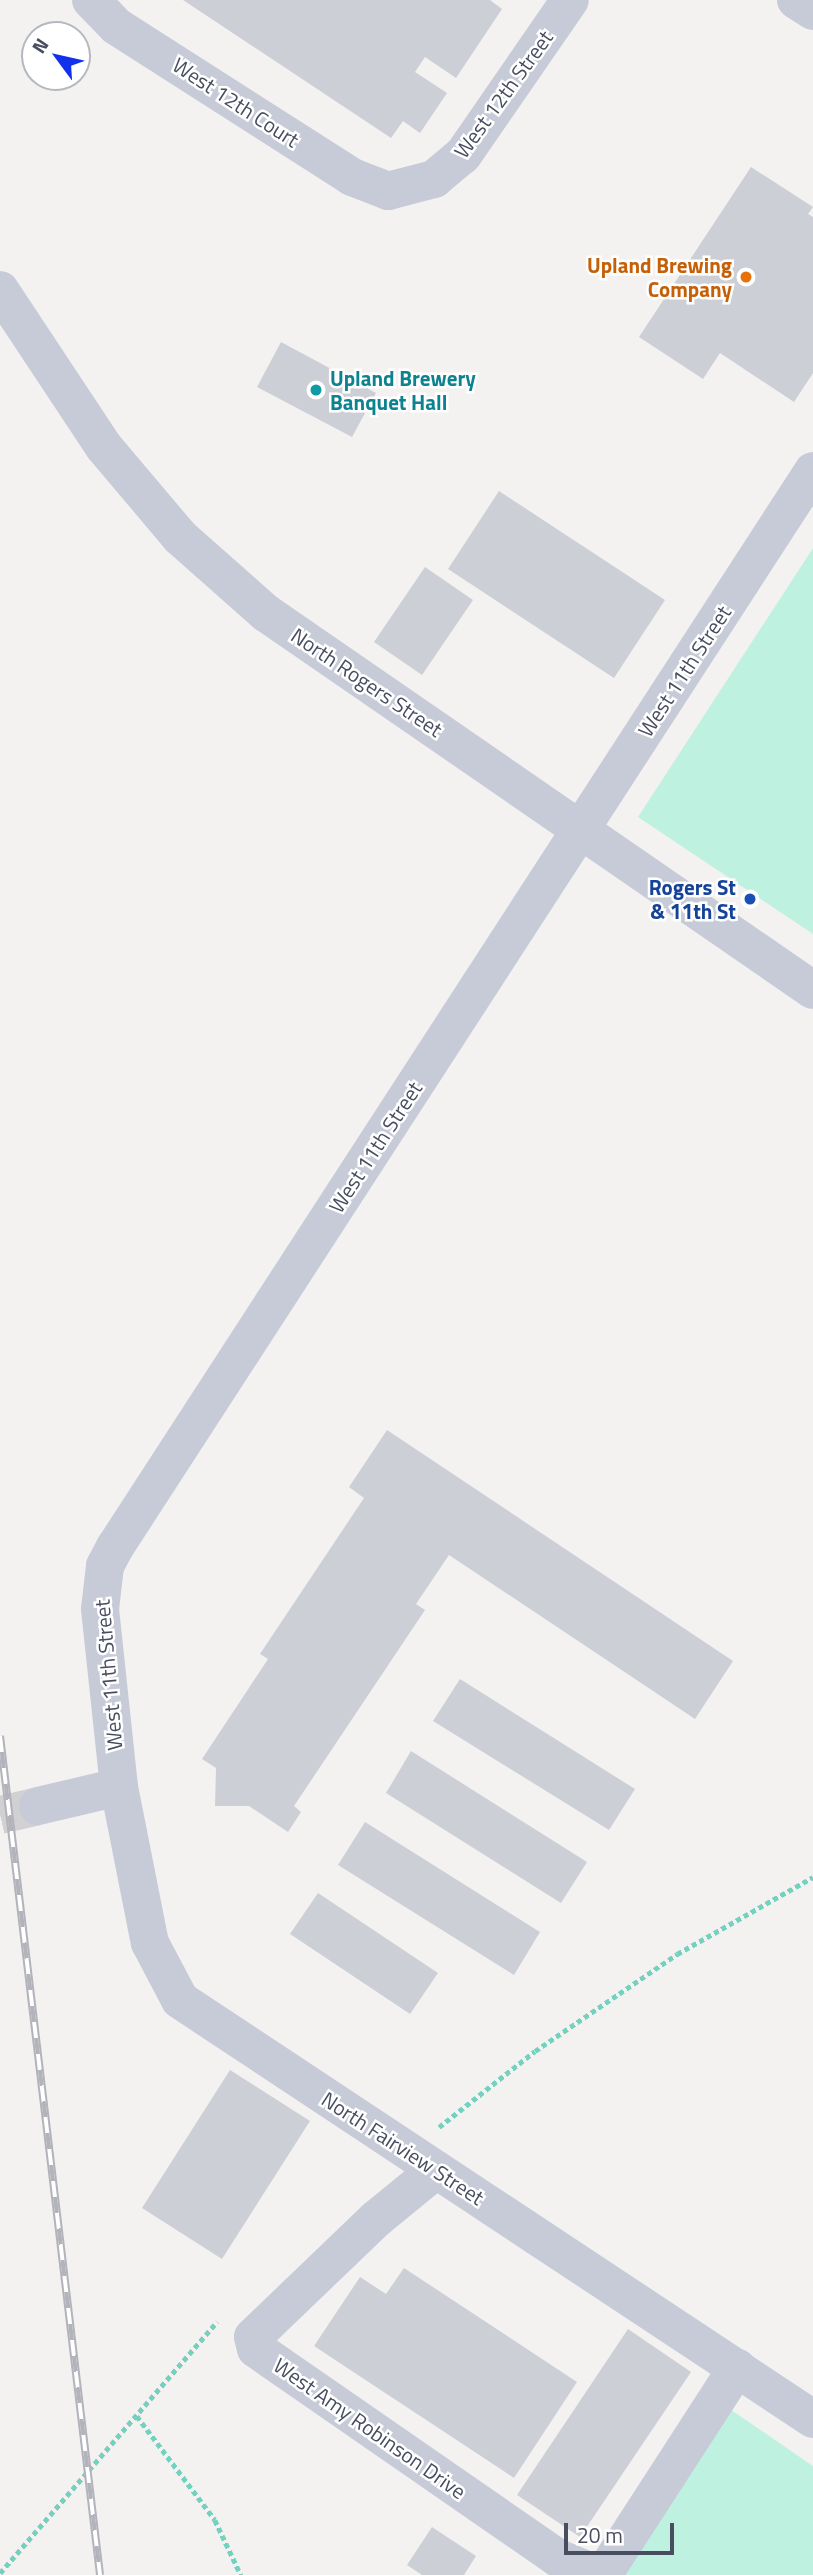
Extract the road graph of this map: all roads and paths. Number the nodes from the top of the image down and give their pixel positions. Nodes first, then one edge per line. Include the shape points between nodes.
1 (91, 0) edge
2 (570, 0) edge
3 (796, 0) edge
4 (813, 11) edge
5 (388, 191) joint
6 (8, 303) edge
7 (813, 471) edge
8 (581, 829) junction
9 (813, 990) edge
10 (119, 1787) junction
11 (38, 1806) tunnel mouth
12 (436, 2170) junction
13 (737, 2368) junction
14 (137, 2416) dead end
15 (813, 2419) edge
16 (241, 2575) edge
17 (601, 2575) edge

1 - 5 street, West 12th Court via 117,26 352,177
2 - 5 street, West 12th Street via 463,155 434,179
3 - 4 street
6 - 8 street, North Rogers Street via 104,447 180,537 266,613
7 - 8 street, West 11th Street
8 - 9 street, North Rogers Street
8 - 10 street, West 11th Street via 105,1566 100,1609
10 - 11 street
10 - 12 street, North Fairview Street via 150,1943 180,2000
12 - 13 street, North Fairview Street
12 - 17 street, West Amy Robinson Drive via 376,2219 253,2337 256,2349 558,2558
13 - 15 street, North Fairview Street
13 - 17 street
14 - 16 path via 215,2520

